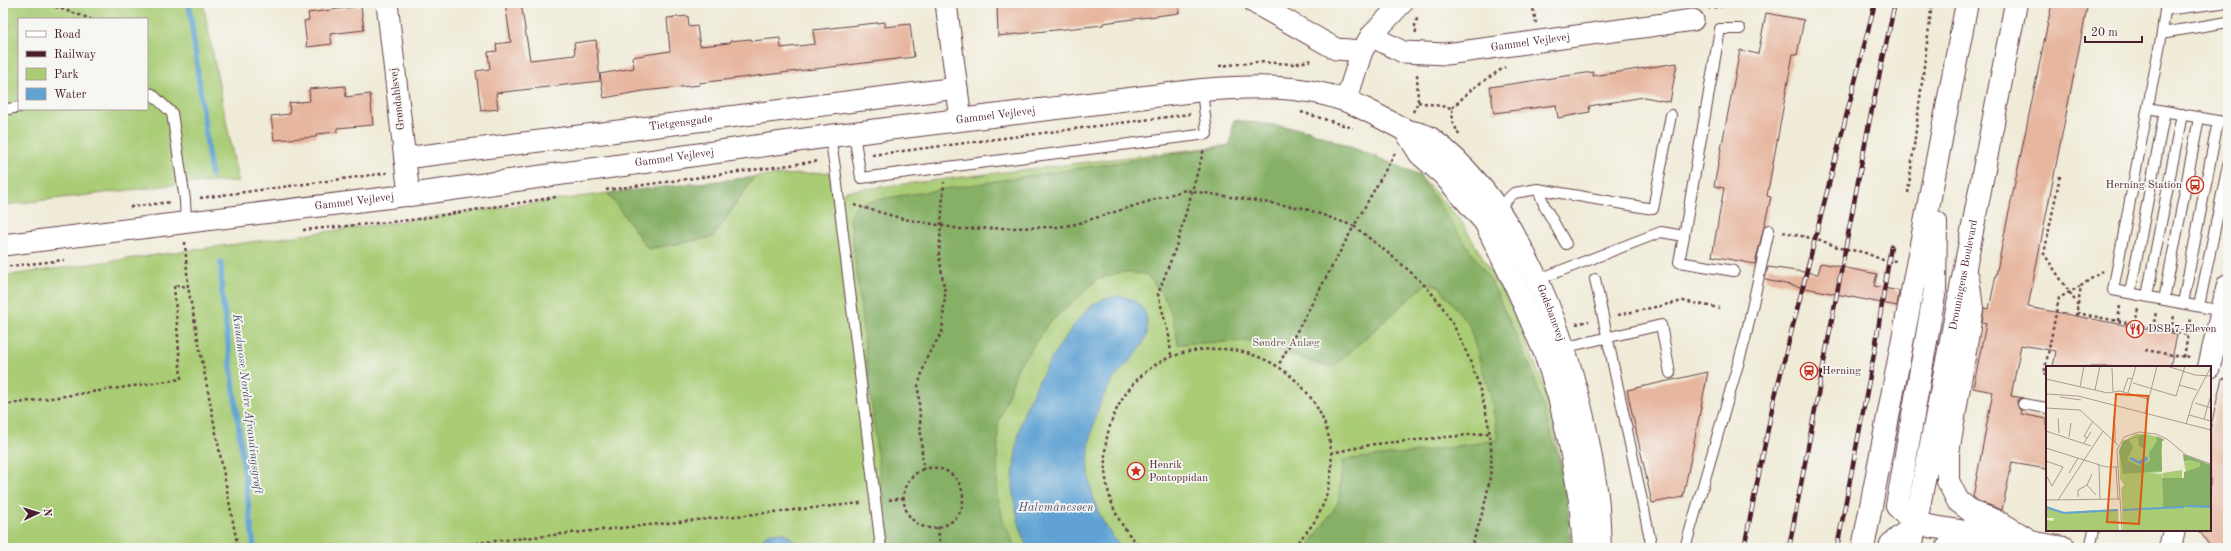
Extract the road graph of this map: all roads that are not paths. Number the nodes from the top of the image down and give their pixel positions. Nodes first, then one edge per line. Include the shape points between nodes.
1 (387, 3) edge
2 (946, 3) edge
3 (1255, 3) edge
4 (1967, 3) edge
5 (2016, 3) edge
6 (2220, 3) edge
7 (1410, 8) edge
8 (1693, 20) road end
9 (2228, 22) edge
10 (1740, 29) dead end
11 (2162, 33) junction
12 (1366, 43) junction
13 (957, 88) junction
14 (1202, 90) junction
15 (148, 93) edge
16 (1346, 101) junction
17 (18, 107) edge
18 (2148, 108) junction
19 (3, 110) edge
20 (2165, 111) junction
21 (2182, 114) junction
22 (1671, 115) dead end
23 (2199, 118) junction
24 (961, 120) junction
25 (2223, 122) edge
26 (854, 134) junction
27 (830, 136) junction
28 (406, 164) junction
29 (1937, 165) junction
30 (2228, 165) edge
31 (1538, 189) junction
32 (409, 195) junction
33 (1491, 215) junction
34 (186, 222) junction
35 (1769, 230) road end
36 (1684, 236) junction
37 (1566, 244) dead end
38 (3, 245) edge
39 (1965, 261) junction
40 (1734, 271) dead end
41 (1595, 279) dead end
42 (1538, 280) junction
43 (2228, 285) edge
44 (1517, 288) junction
45 (2130, 293) junction
46 (2147, 296) junction
47 (2164, 300) junction
48 (2192, 305) junction
49 (2222, 311) junction
50 (1607, 337) junction
51 (1554, 350) junction
52 (2210, 365) edge
53 (1670, 373) dead end
54 (2023, 404) dead end
55 (2046, 408) edge
56 (1916, 524) junction
57 (1968, 531) junction
58 (2094, 531) edge
59 (2174, 531) edge
60 (2030, 541) junction
61 (881, 548) edge
62 (1584, 548) edge
63 (1600, 548) edge
64 (1652, 548) edge
65 (1685, 548) edge
66 (1863, 548) edge
67 (1890, 548) edge
68 (1911, 548) edge
69 (1948, 548) edge
70 (2065, 548) edge
71 (2090, 548) edge
72 (2170, 548) edge

1 - 28 street, Grøndahlsvej
2 - 13 street
3 - 12 street via 1336,49
4 - 29 main road
5 - 39 main road, Dronningens Boulevard
6 - 11 lane via 2165,10
7 - 12 street
8 - 12 street, Gammel Vejlevej via 1446,54 1403,52
9 - 11 lane
10 - 36 lane via 1720,29
11 - 18 lane
12 - 16 street
13 - 24 street
13 - 28 street, Tietgensgade
14 - 16 main road, Gammel Vejlevej via 1255,86 1283,88
14 - 24 main road, Gammel Vejlevej
14 - 26 lane via 1207,134 1013,159 861,178
15 - 34 lane via 172,113
16 - 33 main road, Godsbanevej via 1405,130 1420,154
17 - 19 lane
18 - 20 lane
18 - 45 lane via 2113,290
20 - 21 lane
20 - 45 lane
21 - 23 lane
21 - 46 lane
22 - 31 lane via 1653,209
23 - 25 lane
23 - 47 lane
24 - 26 main road, Gammel Vejlevej
25 - 48 lane
26 - 27 main road, Gammel Vejlevej
27 - 32 main road, Gammel Vejlevej
27 - 61 lane
28 - 32 street, Grøndahlsvej
29 - 56 main road via 1935,290 1897,506
29 - 66 main road
30 - 48 lane
31 - 33 lane via 1514,193
31 - 37 lane
32 - 34 street, Gammel Vejlevej
33 - 42 main road, Godsbanevej
33 - 44 main road, Godsbanevej
34 - 38 street, Gammel Vejlevej
35 - 65 lane via 1745,340
36 - 40 lane via 1679,262
36 - 42 lane via 1661,232
39 - 56 main road, Dronningens Boulevard
39 - 60 main road via 1972,309 1948,454 1948,481 1958,501 1972,512 1997,521
41 - 50 lane
42 - 44 lane
42 - 51 main road, Godsbanevej
43 - 49 main road
44 - 51 main road, Godsbanevej
45 - 46 lane
46 - 47 lane
47 - 48 lane
48 - 49 lane
49 - 52 main road
50 - 51 lane
50 - 53 lane via 1660,325
50 - 64 lane
51 - 62 main road, Godsbanevej via 1580,500
51 - 63 main road, Godsbanevej via 1577,392 1598,498
54 - 55 lane
56 - 57 main road
56 - 67 main road via 1891,544
56 - 68 main road, Dronningens Boulevard
57 - 60 main road
57 - 69 main road
58 - 71 lane
59 - 72 main road
60 - 70 main road

